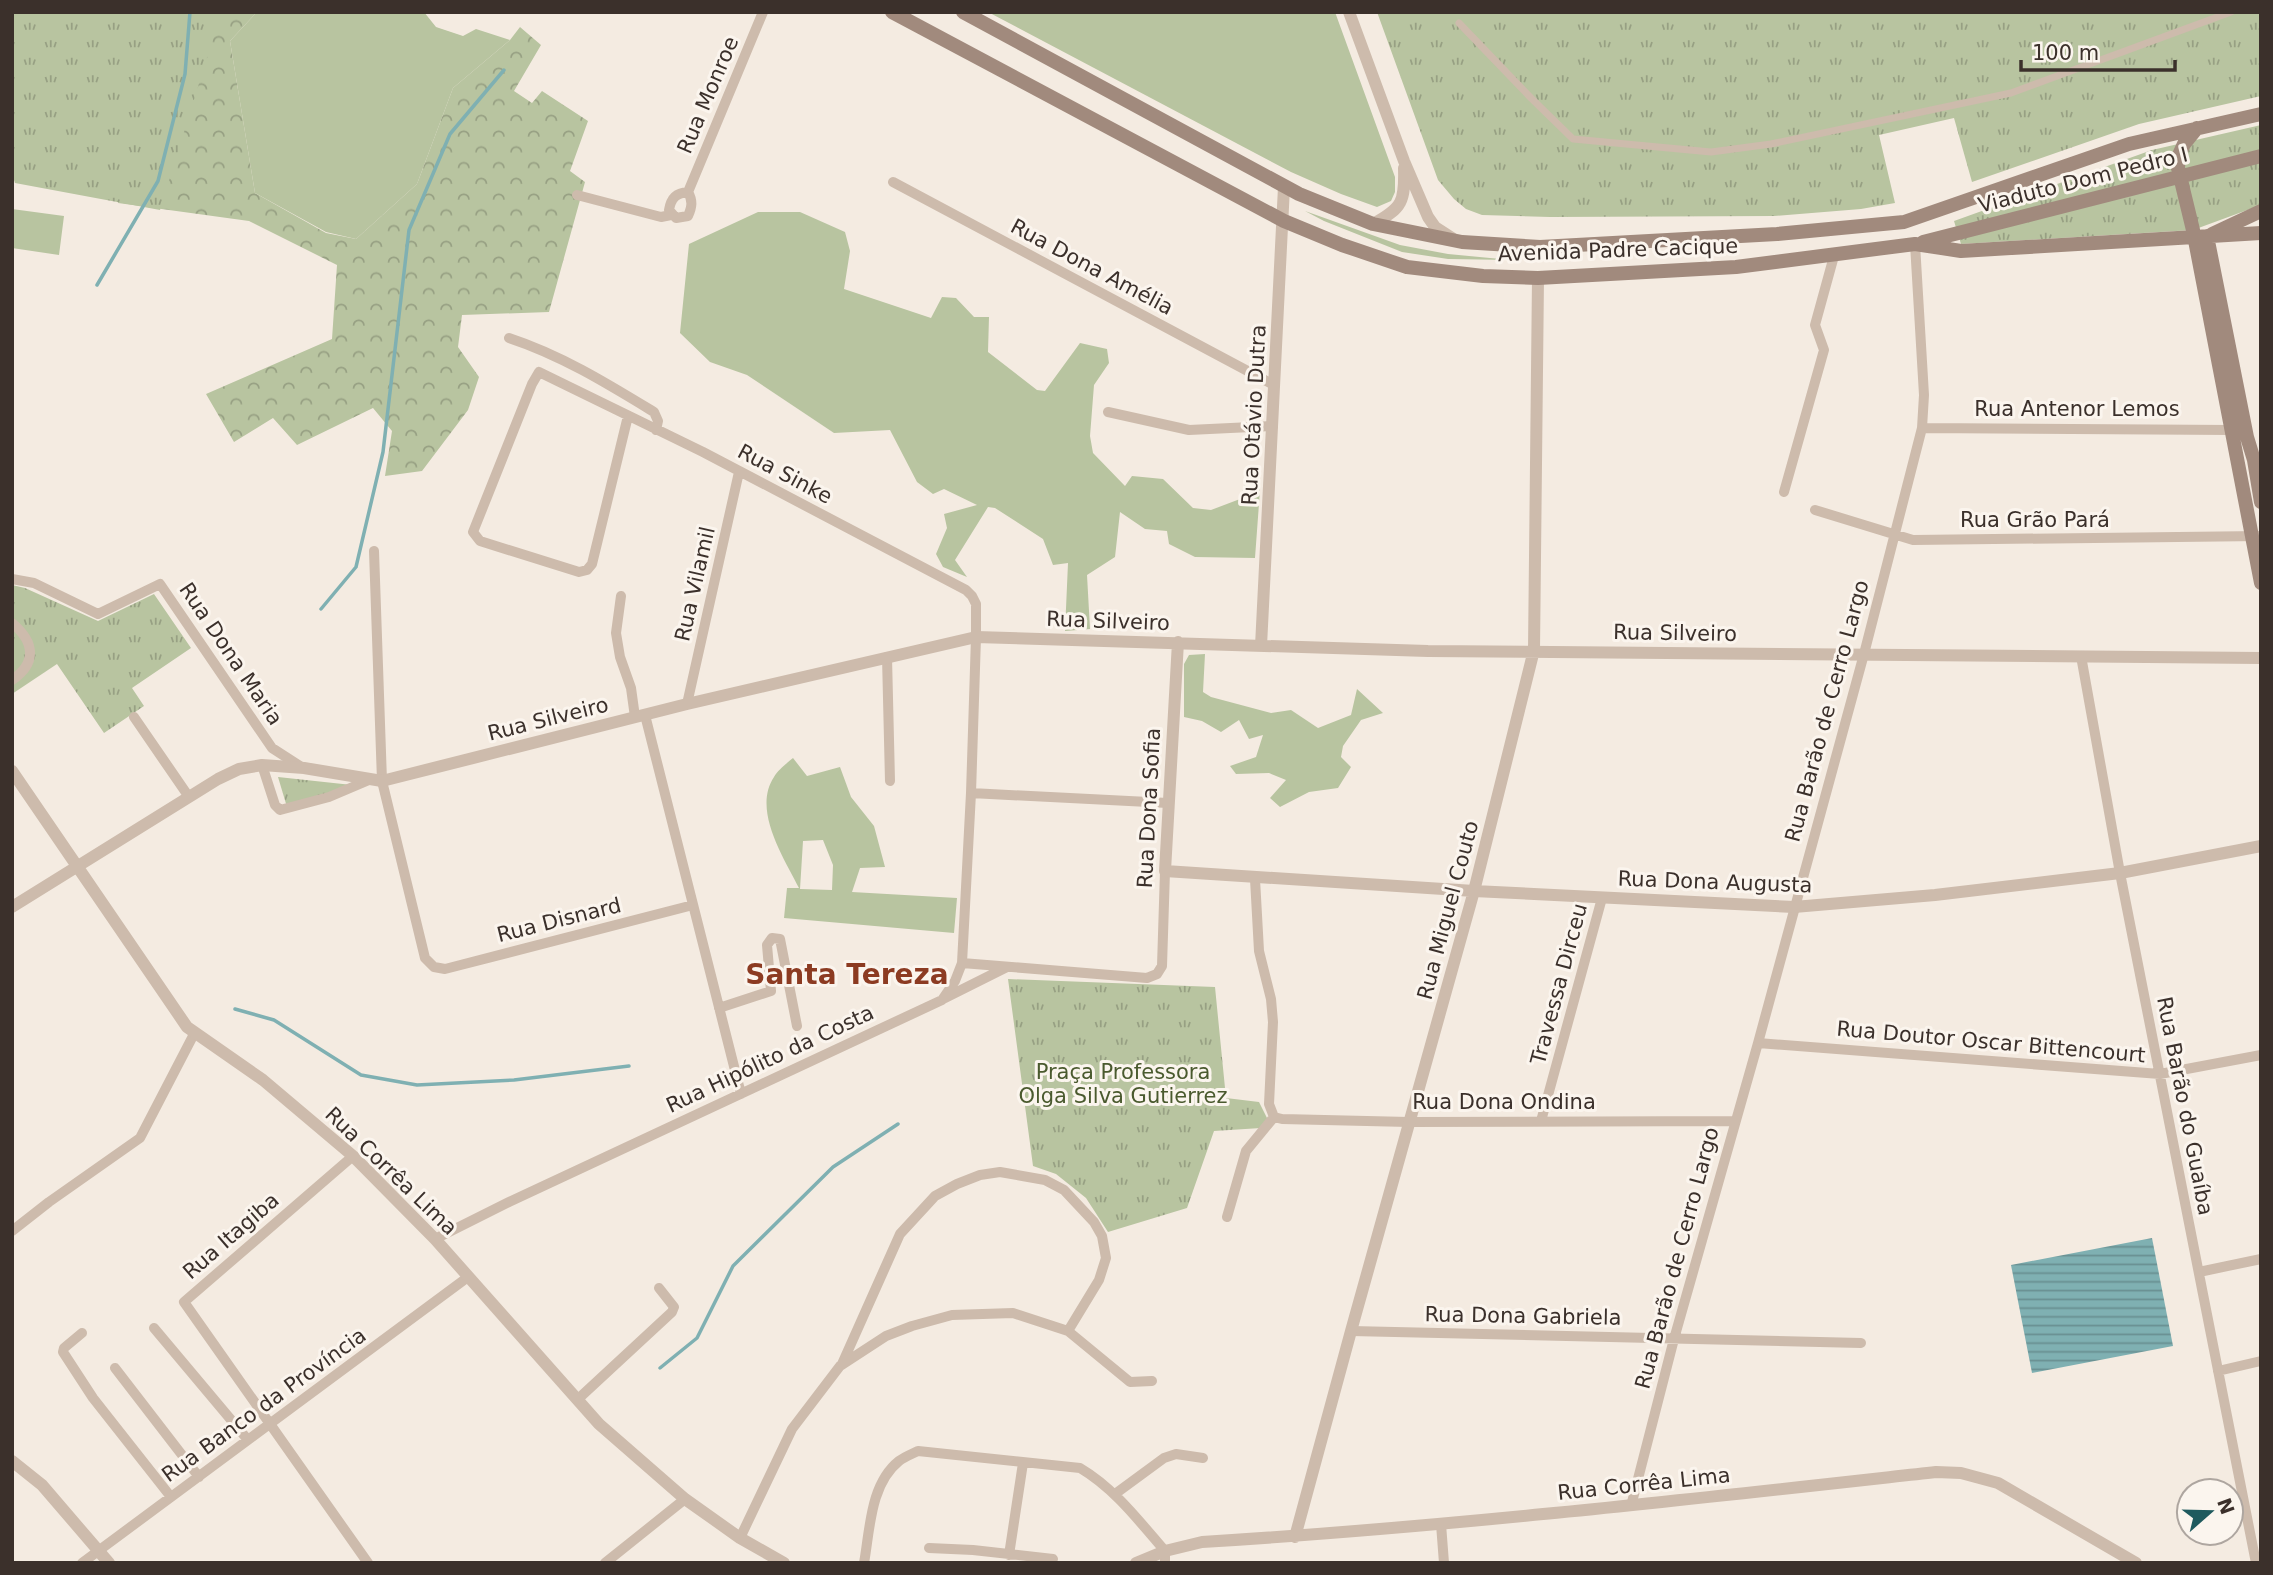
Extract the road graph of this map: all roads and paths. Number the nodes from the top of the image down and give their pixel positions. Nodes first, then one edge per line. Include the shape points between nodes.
1 (763, 12) edge
2 (892, 12) edge
3 (963, 12) edge
4 (1349, 12) edge
5 (2231, 12) edge
6 (1459, 23) dead end
7 (2261, 114) edge
8 (2197, 128) junction
9 (2261, 156) edge
10 (1404, 161) junction
11 (892, 182) dead end
12 (1284, 187) junction
13 (688, 192) junction
14 (578, 195) dead end
15 (2261, 211) edge
16 (671, 215) junction
17 (1284, 221) junction
18 (1373, 224) junction
19 (2261, 233) edge
20 (2201, 237) junction
21 (1461, 242) junction
22 (1914, 244) junction
23 (1833, 256) junction
24 (1538, 278) junction
25 (509, 338) dead end
26 (1274, 385) junction
27 (1108, 412) dead end
28 (628, 416) junction
29 (1273, 426) junction
30 (1922, 428) junction
31 (2232, 429) junction
32 (656, 430) junction
33 (739, 472) junction
34 (1784, 492) dead end
35 (2261, 502) edge
36 (1815, 510) dead end
37 (1894, 534) junction
38 (2256, 537) edge
39 (374, 551) dead end
40 (12, 579) edge
41 (2261, 583) edge
42 (621, 596) dead end
43 (12, 623) edge
44 (976, 637) junction
45 (1178, 642) junction
46 (1261, 646) junction
47 (1534, 650) junction
48 (1864, 654) junction
49 (2081, 656) junction
50 (887, 657) junction
51 (2261, 658) edge
52 (12, 680) edge
53 (687, 704) junction
54 (640, 716) junction
55 (134, 717) dead end
56 (262, 765) junction
57 (304, 768) junction
58 (12, 771) edge
59 (375, 781) junction
60 (890, 781) dead end
61 (971, 793) junction
62 (189, 797) junction
63 (1168, 803) junction
64 (2261, 846) edge
65 (76, 866) junction
66 (1165, 872) junction
67 (2120, 873) junction
68 (1255, 879) junction
69 (1475, 891) junction
70 (1602, 898) junction
71 (693, 905) junction
72 (12, 907) edge
73 (1794, 907) junction
74 (962, 963) junction
75 (1007, 967) junction
76 (942, 1000) junction
77 (719, 1008) junction
78 (797, 1026) dead end
79 (194, 1034) junction
80 (1758, 1043) junction
81 (2261, 1055) edge
82 (2160, 1074) junction
83 (741, 1094) junction
84 (1274, 1117) junction
85 (1541, 1121) junction
86 (1735, 1121) junction
87 (1409, 1122) junction
88 (353, 1156) junction
89 (1227, 1217) dead end
90 (12, 1231) edge
91 (435, 1240) junction
92 (2261, 1259) edge
93 (2199, 1272) junction
94 (468, 1277) junction
95 (659, 1288) dead end
96 (154, 1328) dead end
97 (1068, 1331) junction
98 (1351, 1331) junction
99 (82, 1333) dead end
100 (1674, 1339) junction
101 (1861, 1343) dead end
102 (2261, 1362) edge
103 (840, 1366) junction
104 (115, 1368) dead end
105 (2218, 1371) junction
106 (1152, 1381) dead end
107 (577, 1400) junction
108 (270, 1424) junction
109 (248, 1440) junction
110 (1203, 1458) dead end
111 (12, 1461) edge
112 (1023, 1462) junction
113 (199, 1476) junction
114 (1115, 1494) junction
115 (171, 1497) junction
116 (685, 1499) junction
117 (1631, 1506) junction
118 (1441, 1524) junction
119 (1295, 1536) junction
120 (740, 1538) junction
121 (929, 1548) dead end
122 (99, 1549) junction
123 (1009, 1555) junction
124 (1165, 1557) edge
125 (1053, 1559) dead end
126 (82, 1563) edge
127 (109, 1563) edge
128 (368, 1563) edge
129 (605, 1563) edge
130 (784, 1563) edge
131 (864, 1563) edge
132 (1136, 1563) edge
133 (1444, 1563) edge
134 (2136, 1563) edge
135 (2256, 1563) edge

1 - 13 street, Rua Monroe
2 - 17 main road, Avenida Padre Cacique
3 - 12 main road, Avenida Padre Cacique
4 - 10 street
5 - 6 street via 2011,93 1771,144 1711,152 1573,139
7 - 8 main road, Avenida Padre Cacique
8 - 20 main road via 2184,144 2178,168
8 - 21 main road, Avenida Padre Cacique via 2129,144 1904,222 1539,247
9 - 22 main road, Viaduto Dom Pedro I
10 - 18 street via 1405,191 1397,208
10 - 21 street via 1435,228
11 - 26 street, Rua Dona Amélia
12 - 17 street, Rua Otávio Dutra
12 - 18 main road, Avenida Padre Cacique
13 - 16 street, Rua Monroe via 674,196
13 - 16 street, Rua Monroe via 692,202 688,216 676,219
14 - 16 street via 661,217
15 - 20 main road
17 - 24 main road, Avenida Padre Cacique via 1408,267
17 - 26 street, Rua Otávio Dutra
18 - 21 main road, Avenida Padre Cacique
19 - 20 main road, Avenida Padre Cacique
20 - 22 main road, Avenida Padre Cacique via 1961,251
20 - 31 main road
20 - 35 main road
22 - 23 main road, Avenida Padre Cacique
22 - 30 street, Rua Barão de Cerro Largo
23 - 24 main road, Avenida Padre Cacique via 1736,267
23 - 34 street via 1815,326 1824,350
24 - 47 street, Rua Miguel Couto
25 - 32 street via 562,360 654,412
26 - 29 street, Rua Otávio Dutra
27 - 29 street via 1189,430
28 - 28 street, Rua Sinke via 587,570 579,572 475,537 473,532 539,372
28 - 32 street, Rua Sinke
29 - 46 street, Rua Otávio Dutra
30 - 31 street, Rua Antenor Lemos
30 - 37 street, Rua Barão de Cerro Largo
31 - 38 main road
32 - 33 street, Rua Sinke
33 - 44 street, Rua Sinke via 966,590 976,604
33 - 53 street, Rua Vilamil
36 - 37 street, Rua Grão Pará
37 - 38 street, Rua Grão Pará via 1913,540
37 - 48 street, Rua Barão de Cerro Largo
38 - 41 main road
39 - 59 street
40 - 57 street, Rua Dona Maria via 34,583 98,614 160,584 272,748
42 - 54 street via 615,633
43 - 52 street via 29,646 31,658 24,672
44 - 45 street, Rua Silveiro
44 - 50 street, Rua Silveiro
44 - 61 street
45 - 46 street, Rua Silveiro
45 - 63 street, Rua Dona Sofia
46 - 47 street, Rua Silveiro
47 - 48 street, Rua Silveiro
47 - 69 street, Rua Miguel Couto
48 - 49 street, Rua Silveiro
48 - 73 street, Rua Barão de Cerro Largo
49 - 51 street, Rua Silveiro
49 - 67 street, Rua Barão do Guaíba
50 - 53 street, Rua Silveiro
50 - 60 street
53 - 54 street, Rua Silveiro
54 - 59 street, Rua Silveiro
54 - 71 street
55 - 62 street
56 - 57 street, Rua Silveiro
56 - 59 street via 280,810
56 - 62 street, Rua Silveiro via 239,769
57 - 59 street, Rua Silveiro
58 - 65 street, Rua Corrêa Lima
59 - 71 street, Rua Disnard via 425,958 434,967 445,968
61 - 63 street
61 - 74 street
62 - 65 street, Rua Silveiro
63 - 66 street, Rua Dona Sofia
64 - 67 street, Rua Dona Augusta
65 - 72 street, Rua Silveiro
65 - 79 street, Rua Corrêa Lima
66 - 68 street, Rua Dona Augusta
66 - 75 street, Rua Dona Sofia via 1162,966 1157,974 1147,978
67 - 73 street, Rua Dona Augusta
67 - 82 street, Rua Barão do Guaíba
68 - 69 street, Rua Dona Augusta
68 - 84 street via 1259,951 1271,999 1269,1104
69 - 70 street, Rua Dona Augusta
69 - 87 street, Rua Miguel Couto
70 - 73 street, Rua Dona Augusta
70 - 85 street, Travessa Dirceu
71 - 77 street
73 - 80 street, Rua Barão de Cerro Largo
74 - 75 street
74 - 76 street
75 - 76 street, Rua Hipólito da Costa
76 - 83 street, Rua Hipólito da Costa
77 - 78 street via 771,991 767,945 772,937 780,939
77 - 83 street
79 - 88 street, Rua Corrêa Lima via 263,1080
79 - 90 street via 139,1138
80 - 82 street, Rua Doutor Oscar Bittencourt
80 - 86 street, Rua Barão de Cerro Largo
81 - 82 street, Rua Doutor Oscar Bittencourt
82 - 93 street, Rua Barão do Guaíba
83 - 91 street, Rua Hipólito da Costa
84 - 87 street, Rua Dona Ondina
84 - 89 street via 1246,1151
85 - 86 street, Rua Dona Ondina
85 - 87 street, Rua Dona Ondina
86 - 100 street, Rua Barão de Cerro Largo
87 - 98 street, Rua Miguel Couto
88 - 91 street, Rua Corrêa Lima
88 - 108 street, Rua Itagiba via 184,1302
91 - 94 street, Rua Corrêa Lima
92 - 93 street
93 - 105 street, Rua Barão do Guaíba
94 - 107 street, Rua Corrêa Lima
94 - 108 street, Rua Banco da Província
95 - 107 street via 674,1307 672,1312
96 - 109 street
97 - 103 street via 1013,1313 951,1315 886,1336
97 - 103 street via 1099,1280 1106,1258 1102,1236 1064,1190 1045,1180 1000,1172 980,1175 936,1196 900,1234
97 - 106 street via 1130,1382
98 - 100 street, Rua Dona Gabriela
98 - 119 street, Rua Miguel Couto
99 - 115 street via 63,1352
100 - 101 street, Rua Dona Gabriela
100 - 117 street, Rua Barão de Cerro Largo
102 - 105 street
103 - 120 street via 793,1429
104 - 113 street
105 - 135 street, Rua Barão do Guaíba
107 - 116 street, Rua Corrêa Lima
108 - 109 street, Rua Banco da Província
108 - 128 street
109 - 113 street, Rua Banco da Província
110 - 114 street via 1176,1454 1164,1458
111 - 122 street via 42,1485
112 - 114 street via 1080,1468
112 - 123 street
112 - 131 street via 918,1451 899,1461 876,1496
113 - 115 street, Rua Banco da Província
114 - 124 street
115 - 122 street, Rua Banco da Província
116 - 120 street, Rua Corrêa Lima
116 - 129 street
117 - 118 street, Rua Corrêa Lima
117 - 134 street, Rua Corrêa Lima via 1961,1473 1998,1483
118 - 119 street, Rua Corrêa Lima
118 - 133 street
119 - 124 street, Rua Corrêa Lima via 1202,1542
120 - 130 street, Rua Corrêa Lima
121 - 123 street
122 - 126 street, Rua Banco da Província
122 - 127 street
123 - 125 street
124 - 132 street, Rua Corrêa Lima

